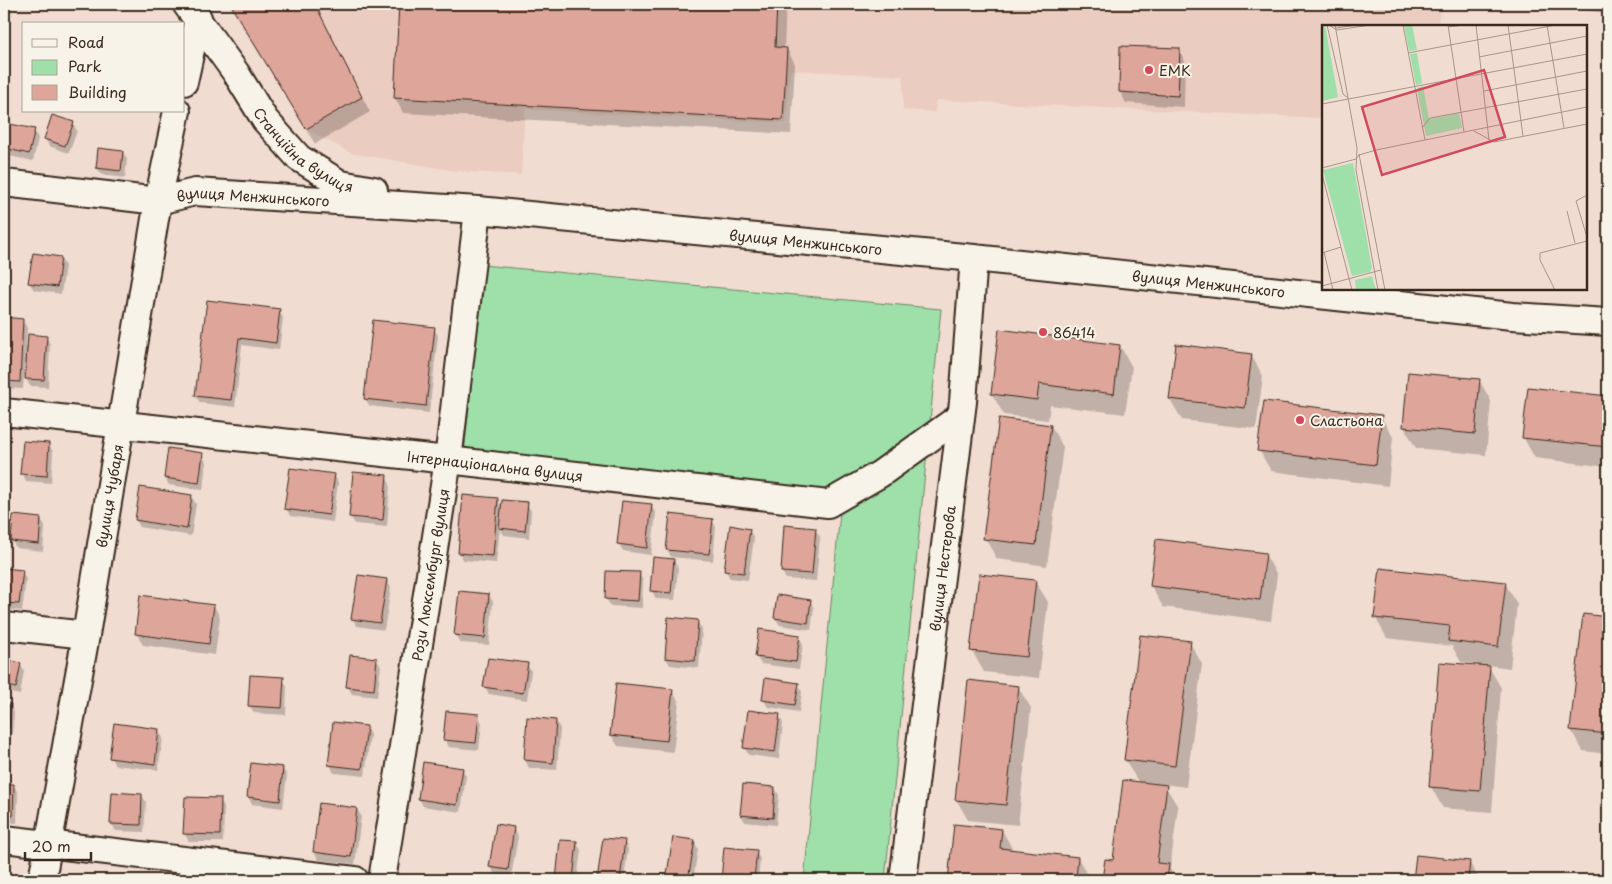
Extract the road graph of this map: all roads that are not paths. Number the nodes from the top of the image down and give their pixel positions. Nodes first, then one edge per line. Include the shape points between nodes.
1 (192, 11) edge
2 (185, 73) edge
3 (177, 112) edge
4 (4, 183) edge
5 (158, 201) junction
6 (478, 210) junction
7 (974, 258) junction
8 (1608, 322) edge
9 (4, 412) edge
10 (961, 416) junction
11 (120, 424) junction
12 (448, 460) junction
13 (4, 626) edge
14 (86, 635) junction
15 (4, 839) edge
16 (48, 844) junction
17 (42, 880) edge
18 (355, 880) edge
19 (382, 880) edge
20 (903, 880) edge

1 - 2 street
1 - 6 street, Станційна вулиця via 265,120 299,158 341,184
3 - 5 street, вулиця Чубаря
4 - 5 street, вулиця Менжинського
5 - 6 street, вулиця Менжинського via 195,192
5 - 11 street, вулиця Чубаря
6 - 7 street, вулиця Менжинського
6 - 12 street, Рози Люксембург вулиця
7 - 8 street, вулиця Менжинського via 1512,316
7 - 10 street, вулиця Нестерова
9 - 11 street, Інтернаціональна вулиця
10 - 12 street, Інтернаціональна вулиця via 880,474 828,504
10 - 20 street, вулиця Нестерова
11 - 12 street, Інтернаціональна вулиця
11 - 14 street, вулиця Чубаря
12 - 19 street, Рози Люксембург вулиця
13 - 14 street
14 - 16 street, вулиця Чубаря
15 - 16 street
16 - 17 street, вулиця Чубаря
16 - 18 street

